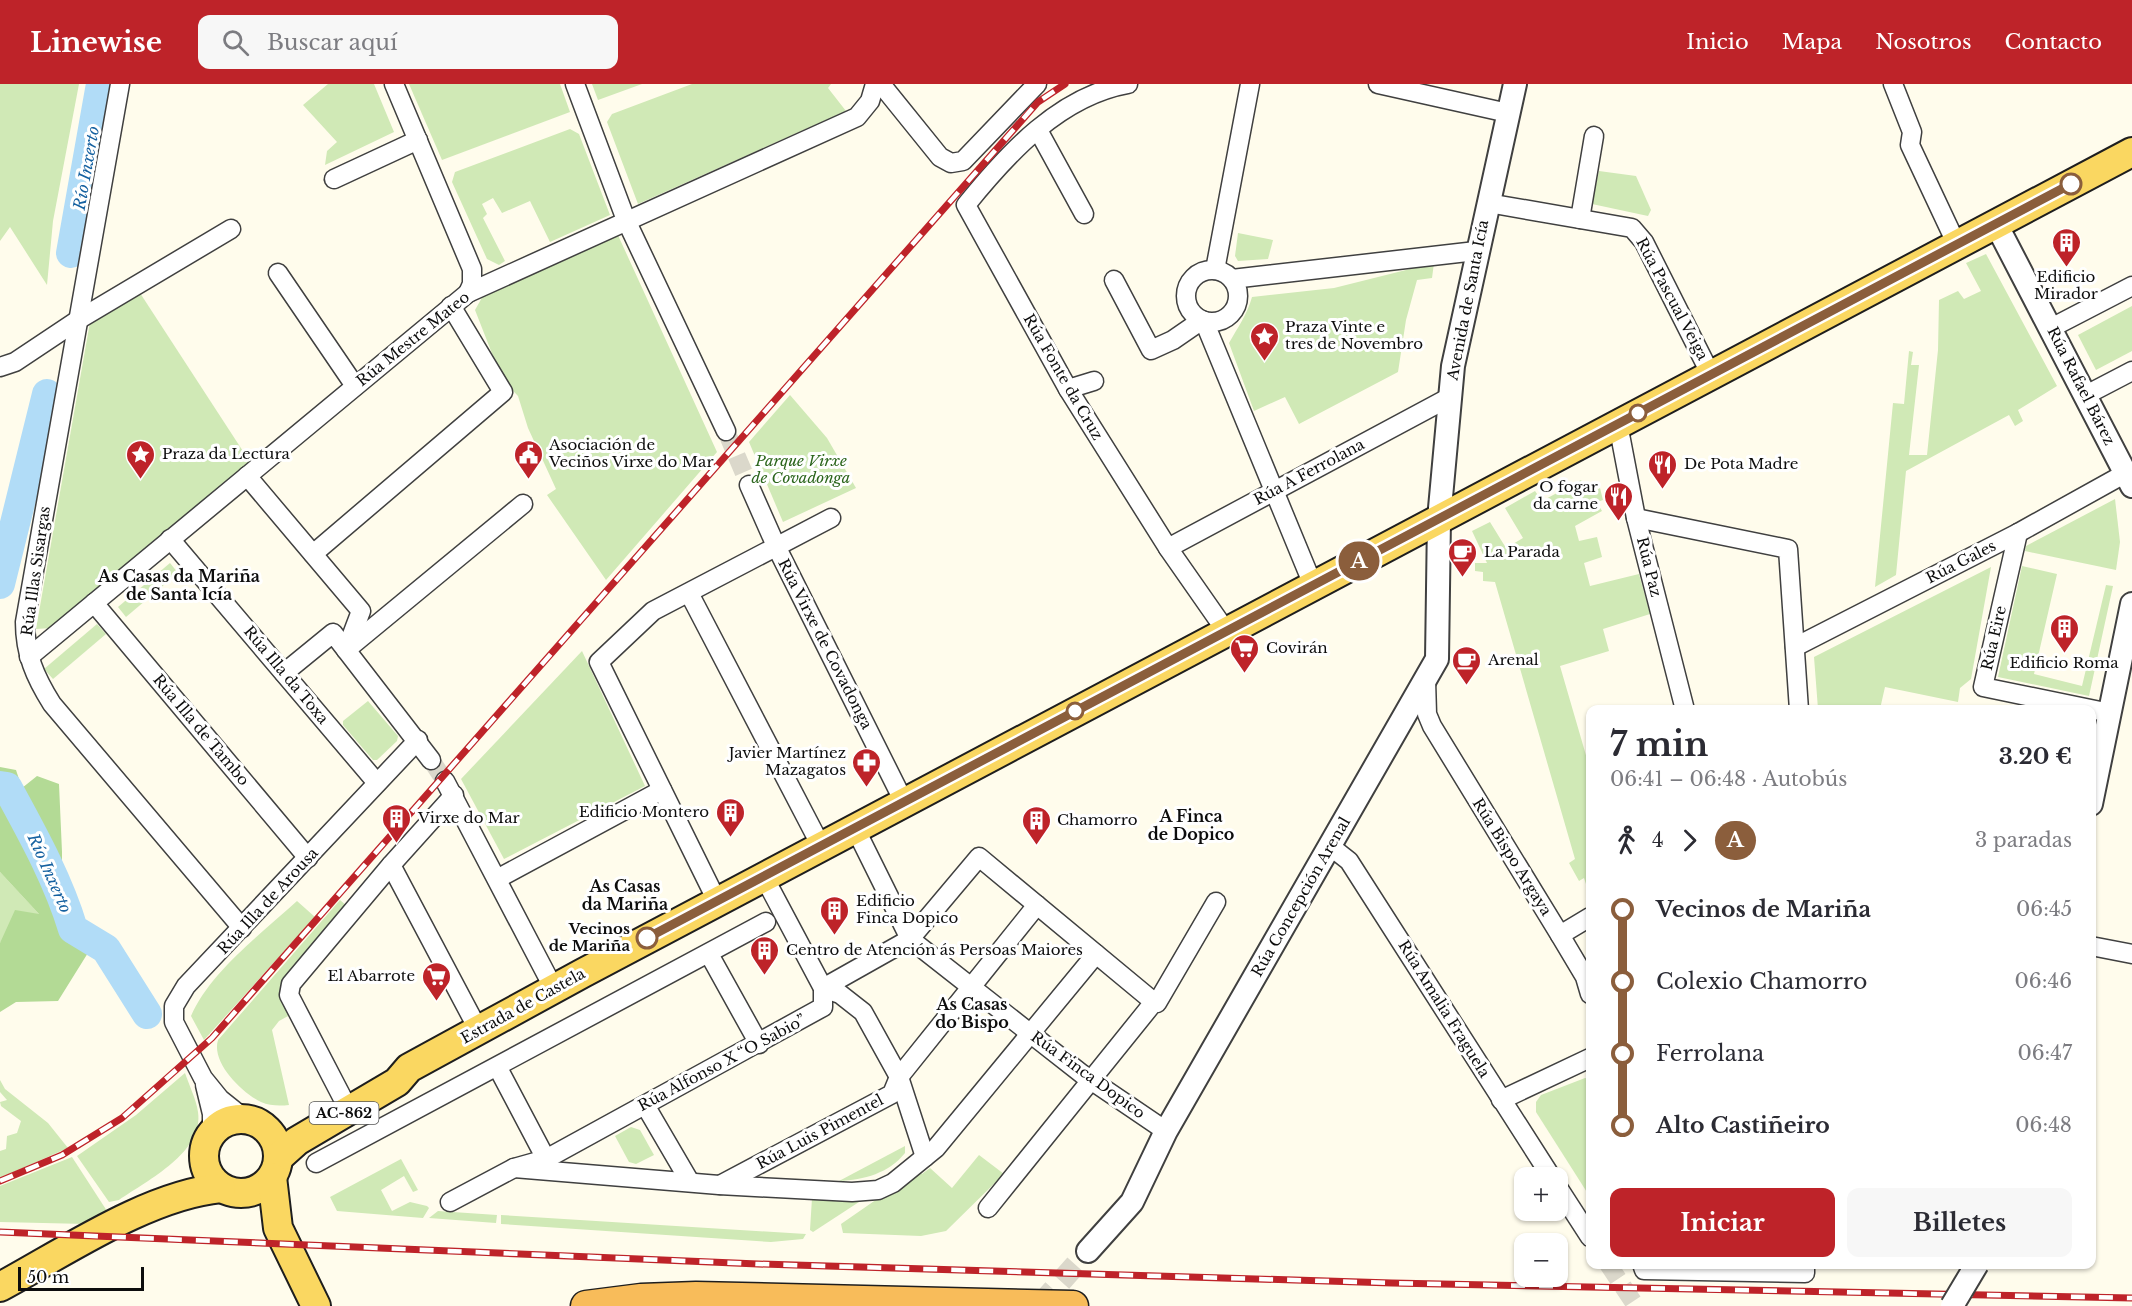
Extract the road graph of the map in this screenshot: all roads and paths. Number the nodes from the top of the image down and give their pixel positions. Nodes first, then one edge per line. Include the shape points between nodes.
1 (120, 84) edge
2 (394, 84) edge
3 (575, 84) edge
4 (875, 84) edge
5 (881, 84) edge
6 (1037, 84) edge
7 (1128, 84) edge
8 (1250, 84) edge
9 (1378, 84) edge
10 (1515, 84) edge
11 (1893, 84) edge
12 (1508, 113) junction
13 (1038, 130) junction
14 (1594, 136) dead end
15 (418, 140) junction
16 (2132, 152) edge
17 (334, 180) dead end
18 (1488, 203) junction
19 (1084, 214) dead end
20 (1580, 219) junction
21 (626, 220) junction
22 (1996, 224) junction
23 (231, 229) dead end
24 (1957, 245) junction
25 (1476, 251) junction
26 (472, 269) junction
27 (1215, 270) junction
28 (278, 273) dead end
29 (1232, 279) junction
30 (1114, 280) dead end
31 (492, 281) junction
32 (2132, 286) edge
33 (468, 293) junction
34 (451, 306) junction
35 (1226, 318) junction
36 (78, 320) junction
37 (1203, 320) junction
38 (2051, 328) junction
39 (1221, 358) junction
40 (0, 367) edge
41 (2132, 371) edge
42 (1711, 375) junction
43 (1094, 381) dead end
44 (355, 386) junction
45 (1068, 389) junction
46 (2086, 395) junction
47 (1450, 397) junction
48 (1618, 424) junction
49 (726, 431) tunnel mouth
50 (247, 476) junction
51 (2129, 480) edge
52 (749, 484) tunnel mouth
53 (1275, 491) junction
54 (523, 504) dead end
55 (831, 518) dead end
56 (1636, 518) junction
57 (1439, 519) junction
58 (2018, 532) junction
59 (170, 539) junction
60 (776, 546) junction
61 (1168, 548) junction
62 (313, 554) junction
63 (1313, 585) junction
64 (689, 593) junction
65 (94, 603) junction
66 (2132, 604) edge
67 (1226, 632) junction
68 (1795, 647) junction
69 (346, 650) junction
70 (29, 657) junction
71 (284, 673) junction
72 (1426, 680) junction
73 (1684, 705) edge
74 (1799, 705) edge
75 (2071, 705) edge
76 (2096, 710) edge
77 (2110, 713) junction
78 (1403, 719) junction
79 (1430, 722) junction
80 (418, 740) junction
81 (431, 760) tunnel mouth
82 (2096, 780) edge
83 (377, 783) junction
84 (662, 790) junction
85 (904, 802) junction
86 (855, 828) junction
87 (821, 846) junction
88 (1330, 846) junction
89 (308, 858) junction
90 (391, 865) junction
91 (764, 877) junction
92 (497, 879) junction
93 (717, 901) junction
94 (1216, 902) dead end
95 (1037, 905) junction
96 (1586, 919) edge
97 (766, 922) dead end
98 (242, 928) junction
99 (1560, 935) junction
100 (910, 939) junction
101 (2096, 947) edge
102 (709, 954) junction
103 (1096, 954) junction
104 (2132, 954) edge
105 (1586, 980) edge
106 (970, 986) junction
107 (823, 988) junction
108 (554, 989) junction
109 (1154, 1002) junction
110 (823, 1007) junction
111 (863, 1012) junction
112 (479, 1031) junction
113 (1031, 1034) junction
114 (759, 1044) junction
115 (1586, 1060) edge
116 (409, 1068) junction
117 (498, 1068) junction
118 (899, 1077) junction
119 (203, 1078) junction
120 (1090, 1080) junction
121 (342, 1097) junction
122 (1501, 1100) junction
123 (645, 1105) junction
124 (255, 1123) junction
125 (1166, 1131) junction
126 (208, 1144) junction
127 (925, 1157) junction
128 (546, 1159) junction
129 (316, 1163) dead end
130 (1545, 1167) edge
131 (275, 1168) junction
132 (514, 1168) junction
133 (690, 1182) junction
134 (719, 1185) junction
135 (230, 1191) junction
136 (450, 1202) dead end
137 (156, 1203) junction
138 (1568, 1203) edge
139 (988, 1208) dead end
140 (278, 1228) junction
141 (1586, 1231) edge
142 (1088, 1251) tunnel mouth
143 (1974, 1269) edge
144 (0, 1287) edge
145 (316, 1306) edge
146 (586, 1306) edge
147 (1073, 1306) edge
148 (1952, 1306) edge

1 - 36 street, Rúa Illas Sisargas
2 - 15 street
3 - 21 street
4 - 21 street, Rúa Mestre Mateo via 870,101 857,117
5 - 6 street via 940,157 951,163 963,161
7 - 13 street via 1107,88 1069,105
8 - 27 street
9 - 12 street
10 - 12 street, Avenida de Santa Icía
11 - 24 street via 1912,132 1910,145
12 - 18 street, Avenida de Santa Icía
13 - 19 street
13 - 45 street, Rúa Fonte da Cruz via 966,205
14 - 20 street
15 - 17 street
15 - 26 street
16 - 22 main road, Estrada de Castela / AC-862
18 - 20 street, Rúa Pascual Veiga
18 - 25 street, Avenida de Santa Icía
20 - 42 street, Rúa Pascual Veiga via 1622,225 1640,235
21 - 31 street, Rúa Mestre Mateo
21 - 49 street
22 - 24 main road, Estrada de Castela / AC-862
22 - 38 street, Rúa Rafael Bárez
23 - 36 street
24 - 42 main road, Estrada de Castela / AC-862
25 - 29 street
25 - 47 street, Avenida de Santa Icía
26 - 31 street
26 - 33 street
27 - 29 street
27 - 37 street via 1199,274 1186,293 1190,309
28 - 44 street
29 - 35 street via 1239,296
30 - 37 street via 1151,350
31 - 33 street, Rúa Mestre Mateo
32 - 38 street
33 - 34 street, Rúa Mestre Mateo
34 - 44 street, Rúa Mestre Mateo
34 - 62 street via 503,392
35 - 37 street
35 - 39 street
36 - 40 street via 15,362
36 - 70 street, Rúa Illas Sisargas via 25,622
37 - 39 street
38 - 46 street, Rúa Rafael Bárez
39 - 53 street
41 - 46 street
42 - 48 main road, Estrada de Castela / AC-862
43 - 45 street
44 - 50 street, Rúa Mestre Mateo
45 - 61 street, Rúa Fonte da Cruz
46 - 51 street, Rúa Rafael Bárez
47 - 53 street, Rúa A Ferrolana
47 - 57 street, Avenida de Santa Icía
48 - 56 street, Rúa Paz
48 - 57 main road, Estrada de Castela / AC-862
50 - 59 street, Rúa Mestre Mateo
50 - 62 street
51 - 58 street, Rúa Gales
52 - 60 street, Rúa Virxe de Covadonga
53 - 61 street, Rúa A Ferrolana
53 - 63 street
54 - 69 street
55 - 60 street
56 - 68 street via 1788,549
56 - 73 street, Rúa Paz
57 - 63 main road, Estrada de Castela / AC-862
57 - 72 street, Rúa Concepción Arenal via 1438,652
58 - 68 street, Rúa Gales
58 - 75 street, Rúa Eire via 1983,687
59 - 65 street, Rúa Mestre Mateo
59 - 71 street, Rúa Illa da Toxa
60 - 64 street
60 - 85 street, Rúa Virxe de Covadonga
61 - 67 street, Rúa Fonte da Cruz
62 - 69 street via 361,611
63 - 67 main road, Estrada de Castela / AC-862
64 - 84 street via 652,611 599,662
64 - 87 street
65 - 70 street, Rúa Mestre Mateo
65 - 89 street, Rúa Illa de Tambo
66 - 77 street
67 - 85 main road, Estrada de Castela / AC-862
68 - 74 street
69 - 71 street via 333,633
69 - 80 street
70 - 98 street, Rúa Illas Sisargas via 35,678 52,704
71 - 83 street, Rúa Illa da Toxa
72 - 78 street, Rúa Concepción Arenal
72 - 79 street, Rúa Bispo Argaya
76 - 77 street, Rúa Eire
77 - 82 street
78 - 79 street via 1411,724
78 - 88 street, Rúa Concepción Arenal
79 - 99 street, Rúa Bispo Argaya
80 - 81 street
80 - 83 street, Rúa Illa de Arousa
83 - 89 street, Rúa Illa de Arousa
84 - 92 street
84 - 93 street
85 - 86 main road, Estrada de Castela / AC-862
86 - 87 main road, Estrada de Castela / AC-862
86 - 100 street, Rúa Finca Dopico
87 - 91 main road, Estrada de Castela / AC-862
88 - 122 street, Rúa Amalia Fraguela via 1349,861
88 - 125 street, Rúa Concepción Arenal
89 - 98 street, Rúa Illa de Arousa
90 - 92 street via 450,788
90 - 112 street
90 - 121 street via 291,984 289,995
91 - 93 main road, Estrada de Castela / AC-862
91 - 107 street
92 - 108 street
93 - 108 main road, Estrada de Castela / AC-862
94 - 109 street via 1157,1003
95 - 100 street via 979,857
95 - 103 street
95 - 106 street, Rúa Luis Pimentel
96 - 99 street
97 - 102 street
98 - 119 street, Rúa Illa de Arousa via 186,986 174,1006 174,1023
99 - 105 street, Rúa Bispo Argaya
100 - 106 street, Rúa Finca Dopico
100 - 107 street
101 - 104 street
102 - 114 street
102 - 117 street
103 - 109 street
103 - 113 street
106 - 113 street, Rúa Finca Dopico
106 - 118 street, Rúa Luis Pimentel
107 - 110 street, Rúa Alfonso X “O Sabio”
107 - 111 street via 840,994
108 - 112 main road, Estrada de Castela / AC-862
109 - 120 street
110 - 111 street
110 - 114 street, Rúa Alfonso X “O Sabio”
111 - 118 street
112 - 116 main road, Estrada de Castela / AC-862
113 - 120 street, Rúa Finca Dopico
113 - 127 street via 936,1149
114 - 123 street, Rúa Alfonso X “O Sabio”
115 - 122 street
116 - 121 main road, AC-862 via 395,1070
116 - 131 main road, AC-862 via 397,1082 297,1141
117 - 128 street
117 - 129 street
118 - 127 street
118 - 134 street, Rúa Luis Pimentel via 892,1094
119 - 124 street, Rúa Illa de Arousa via 220,1099
119 - 126 street, Rúa Illa de Arousa via 212,1114
120 - 125 street, Rúa Finca Dopico
120 - 139 street
121 - 124 main road, AC-862 via 289,1123
122 - 130 street, Rúa Amalia Fraguela
123 - 128 street, Rúa Alfonso X “O Sabio”
123 - 133 street
124 - 126 main road, AC-862 via 233,1119
124 - 131 main road via 272,1136
125 - 142 street, Rúa Concepción Arenal via 1132,1202
126 - 135 main road via 205,1169
126 - 137 main road via 176,1186
127 - 134 street via 893,1183 866,1192
128 - 132 street, Rúa Alfonso X “O Sabio”
131 - 135 main road, AC-862 via 261,1188
131 - 140 main road
132 - 133 street
132 - 136 street, Rúa Alfonso X “O Sabio”
133 - 134 street
135 - 137 main road via 192,1192
135 - 140 main road
137 - 144 main road
138 - 141 street
140 - 145 main road
143 - 148 street, bridge
146 - 147 highway via 696,1297

